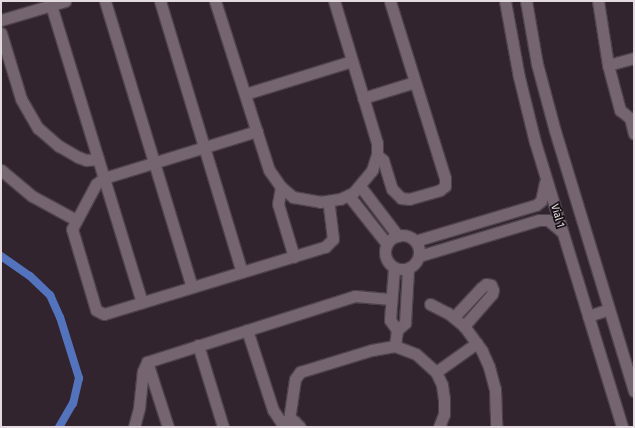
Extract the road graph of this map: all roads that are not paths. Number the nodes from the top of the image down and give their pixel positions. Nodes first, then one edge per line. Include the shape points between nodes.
1 (65, 1) edge
2 (105, 1) edge
3 (160, 1) edge
4 (215, 1) edge
5 (334, 1) edge
6 (390, 1) edge
7 (505, 1) edge
8 (526, 1) edge
9 (598, 1) edge
10 (51, 5) junction
11 (1, 20) edge
12 (1, 33) edge
13 (634, 58) edge
14 (352, 61) junction
15 (608, 65) junction
16 (415, 82) junction
17 (245, 94) junction
18 (363, 98) junction
19 (632, 118) edge
20 (257, 131) junction
21 (634, 134) edge
22 (204, 147) junction
23 (377, 155) junction
24 (98, 160) junction
25 (155, 162) junction
26 (1, 170) edge
27 (545, 177) junction
28 (104, 178) junction
29 (360, 186) junction
30 (281, 187) junction
31 (349, 196) junction
32 (328, 201) junction
33 (76, 220) junction
34 (562, 232) junction
35 (398, 236) junction
36 (415, 241) junction
37 (387, 244) junction
38 (294, 256) junction
39 (419, 256) junction
40 (394, 268) junction
41 (408, 269) junction
42 (242, 272) junction
43 (192, 287) junction
44 (391, 299) junction
45 (142, 302) junction
46 (430, 304) dead end
47 (609, 309) junction
48 (588, 316) junction
49 (454, 318) junction
50 (464, 326) junction
51 (247, 330) junction
52 (397, 330) junction
53 (477, 343) junction
54 (198, 345) junction
55 (395, 346) junction
56 (147, 362) junction
57 (436, 372) junction
58 (632, 379) edge
59 (634, 390) edge
60 (282, 423) edge
61 (135, 427) edge
62 (168, 427) edge
63 (223, 427) edge
64 (300, 427) edge
65 (439, 427) edge
66 (496, 427) edge
67 (622, 427) edge

1 - 10 street
2 - 25 street
3 - 22 street
4 - 17 street
5 - 14 street
6 - 16 street
7 - 27 street, Vial 1 via 519,77
8 - 47 street, Vial 1 via 537,64 552,123
9 - 15 street
10 - 11 street
10 - 24 street
12 - 24 street via 21,99 38,128 59,146 78,157
13 - 15 street
14 - 17 street
14 - 18 street
15 - 19 street via 620,110
16 - 18 street
16 - 23 street via 445,178 445,186 409,199 401,198 392,189 383,160
17 - 20 street
18 - 23 street via 377,143
19 - 21 street
20 - 22 street
20 - 30 street via 269,170
22 - 25 street
22 - 42 street
23 - 29 street via 372,170
24 - 28 street
25 - 28 street
25 - 43 street
26 - 33 street via 32,196
27 - 34 street, Vial 1
27 - 36 street via 541,201 536,205
28 - 33 street via 96,184
28 - 45 street
29 - 31 street
29 - 35 street
30 - 32 street via 299,199
30 - 38 street via 278,204
31 - 32 street
31 - 37 street
32 - 38 street via 332,242 325,247
33 - 45 street via 72,233 96,310 104,314
34 - 39 street via 548,220 539,220
34 - 48 street, Vial 1
35 - 36 street via 404,235
35 - 37 street
36 - 39 street
37 - 40 street via 385,256
38 - 42 street
39 - 41 street
40 - 41 street
40 - 44 street
41 - 52 street via 405,323
42 - 43 street
43 - 45 street
44 - 51 street via 355,296
44 - 52 street via 390,320
46 - 49 street
47 - 48 street
47 - 58 street, Vial 1
48 - 67 street, Vial 1
49 - 50 street
49 - 50 street via 481,288 486,284 492,285 492,294
50 - 53 street
51 - 54 street
51 - 60 street via 273,410
52 - 55 street
53 - 57 street
53 - 66 street via 493,378
54 - 56 street
54 - 63 street
55 - 57 street via 416,354
55 - 60 street via 372,350 300,372 295,379
56 - 61 street via 143,371
56 - 62 street
57 - 65 street via 442,385 444,399 444,414
58 - 59 street, Vial 1
60 - 64 street via 294,421

